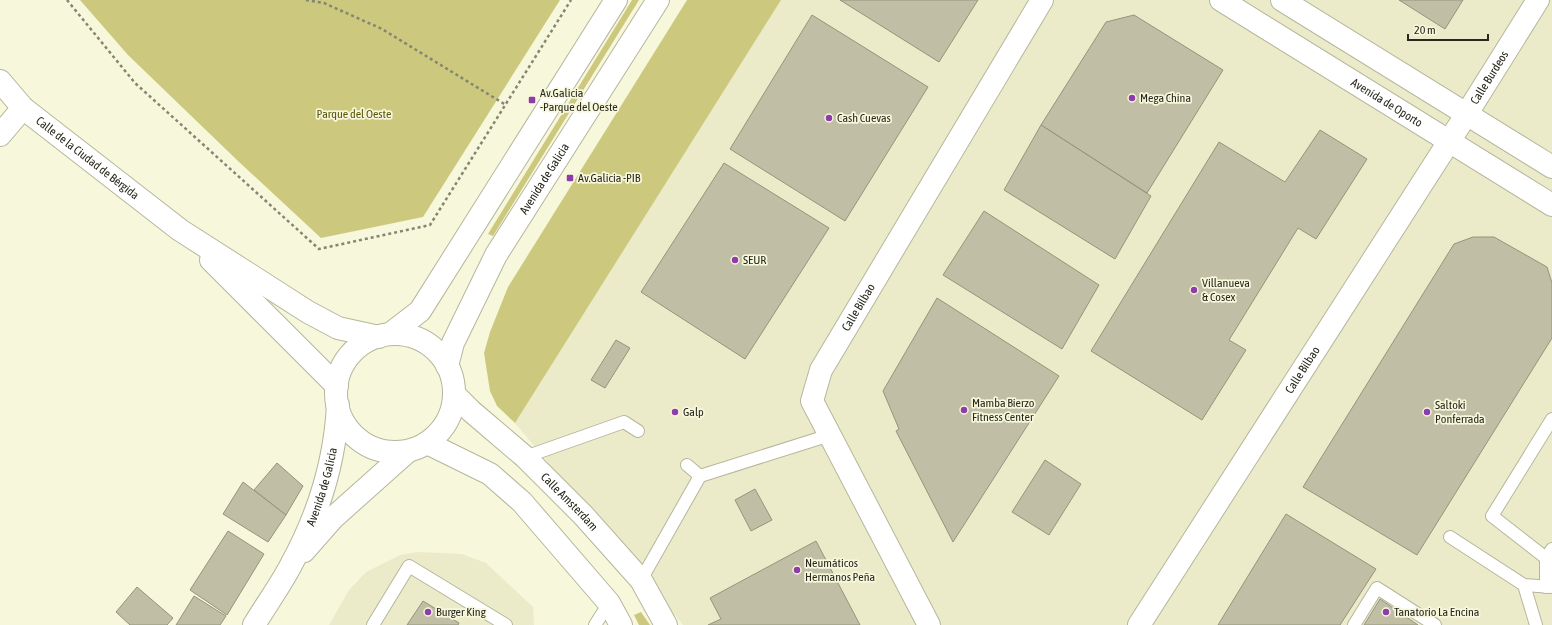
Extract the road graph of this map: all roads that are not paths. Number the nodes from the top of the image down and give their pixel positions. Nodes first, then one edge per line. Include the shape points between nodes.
1 (616, 0) edge
2 (658, 0) edge
3 (1042, 0) edge
4 (1221, 0) edge
5 (1282, 0) edge
6 (1538, 0) edge
7 (8, 93) edge
8 (1466, 115) junction
9 (0, 135) edge
10 (1449, 142) junction
11 (1552, 168) edge
12 (1552, 205) edge
13 (180, 230) junction
14 (384, 335) junction
15 (448, 366) junction
16 (454, 394) junction
17 (337, 395) junction
18 (1552, 419) edge
19 (638, 431) dead end
20 (830, 435) junction
21 (417, 447) junction
22 (525, 457) junction
23 (687, 465) dead end
24 (700, 476) junction
25 (1450, 537) dead end
26 (1549, 553) edge
27 (291, 565) junction
28 (641, 580) junction
29 (1524, 585) junction
30 (1549, 587) edge
31 (609, 603) junction
32 (254, 625) edge
33 (373, 625) edge
34 (506, 625) edge
35 (595, 625) edge
36 (621, 625) edge
37 (666, 625) edge
38 (929, 625) edge
39 (1139, 625) edge
40 (1354, 625) edge
41 (1435, 625) edge
42 (1536, 625) edge

1 - 14 street via 420,310
2 - 15 street, Avenida de Galicia via 496,255 453,343
3 - 20 street, Calle Bilbao via 821,370 812,401
4 - 10 street, Avenida de Oporto
5 - 8 street
6 - 8 street, Calle Burdeos
7 - 9 street
7 - 13 street, Calle de la Ciudad de Bérgida
8 - 10 street, Calle Bilbao
8 - 11 street
10 - 12 street, Avenida de Oporto
10 - 39 street, Calle Bilbao
13 - 14 street, Calle de la Ciudad de Bérgida via 308,312 338,328
13 - 17 street, Calle de la Ciudad de Bérgida
14 - 15 street via 407,335 423,341 437,351
14 - 17 street via 366,342 346,361
15 - 16 street
16 - 21 street via 451,414 441,430
16 - 22 street, Calle Amsterdam
17 - 21 street via 344,421 368,446 388,452
17 - 27 street, Avenida de Galicia via 336,431 324,486
18 - 26 lane via 1492,516
19 - 22 lane via 624,422
20 - 24 lane
20 - 38 street, Calle Bilbao
21 - 27 street, Avenida de Galicia via 333,518
21 - 31 street via 490,474 522,502
22 - 28 street, Calle Amsterdam via 583,515
23 - 24 lane
24 - 28 lane
25 - 29 lane
26 - 30 lane
27 - 32 street, Avenida de Galicia
28 - 37 street, Calle Amsterdam
29 - 30 lane
29 - 42 lane
31 - 35 lane
31 - 36 street
33 - 34 lane via 409,566
40 - 41 lane via 1377,588

